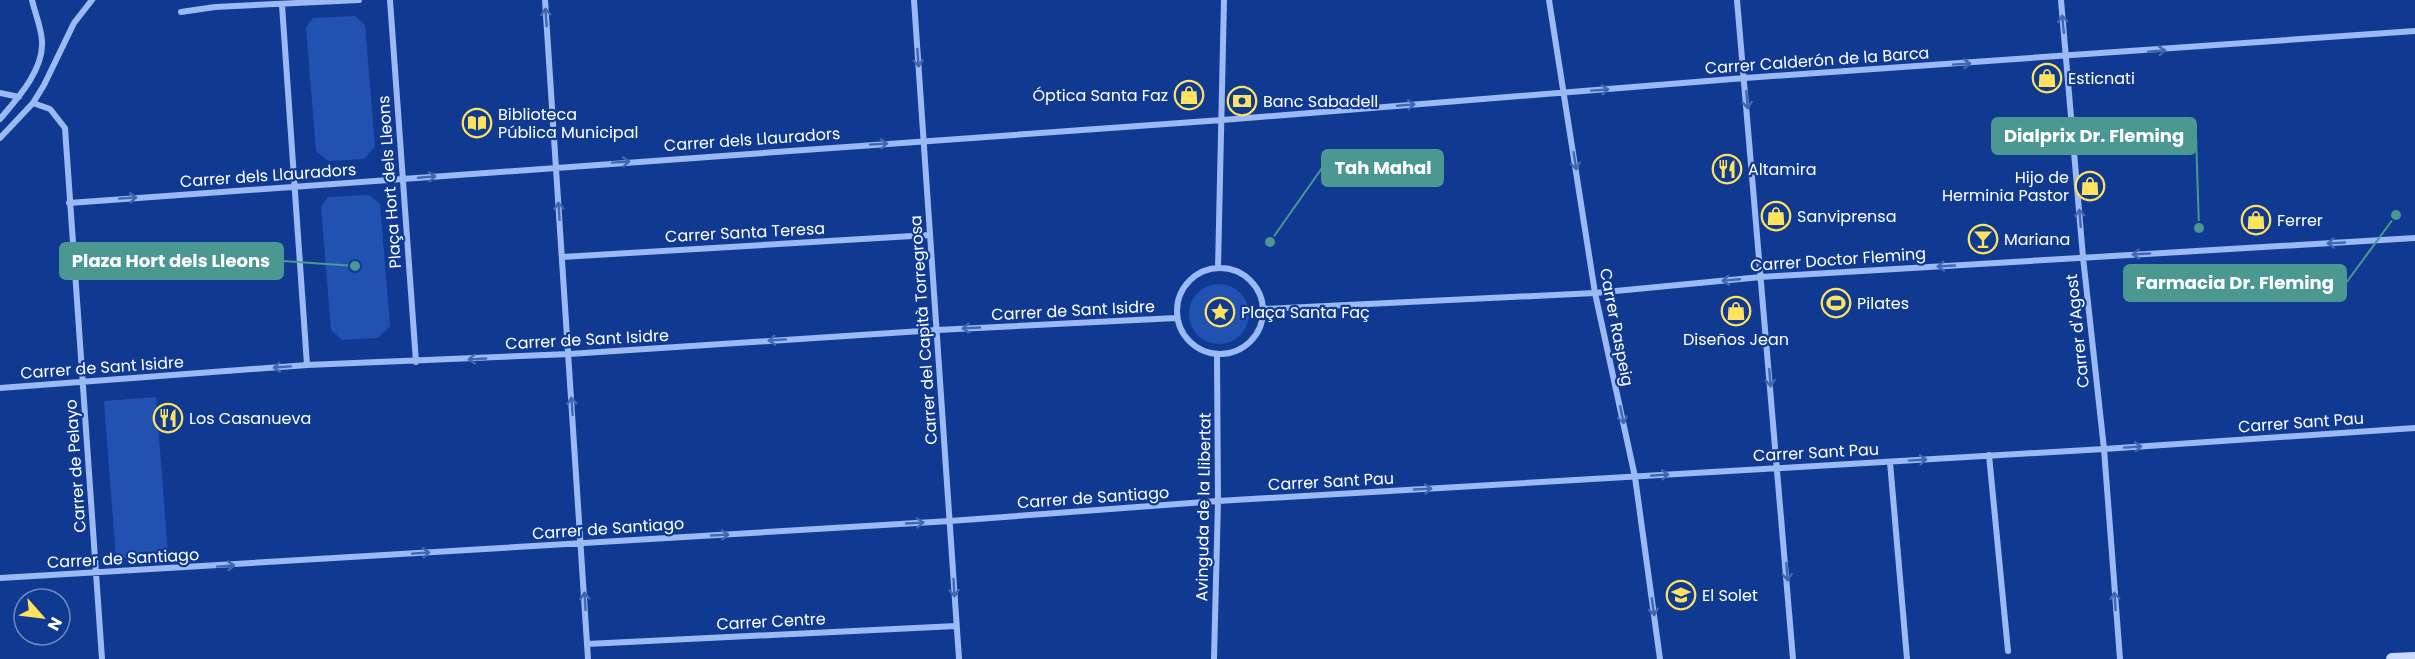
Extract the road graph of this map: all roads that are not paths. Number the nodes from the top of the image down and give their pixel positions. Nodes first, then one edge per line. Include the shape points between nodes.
1 (32, 0) edge
2 (92, 0) edge
3 (359, 0) edge
4 (390, 0) edge
5 (545, 0) edge
6 (914, 0) edge
7 (1224, 0) edge
8 (1549, 0) edge
9 (1737, 0) edge
10 (2061, 0) edge
11 (282, 4) junction
12 (181, 12) dead end
13 (2415, 31) edge
14 (2067, 57) junction
15 (1745, 78) junction
16 (1564, 92) junction
17 (0, 93) edge
18 (19, 98) junction
19 (33, 103) junction
20 (0, 119) edge
21 (1222, 120) junction
22 (0, 138) edge
23 (923, 141) junction
24 (556, 166) junction
25 (401, 179) junction
26 (294, 186) junction
27 (69, 203) junction
28 (929, 235) junction
29 (2415, 238) edge
30 (562, 257) junction
31 (2083, 257) junction
32 (1218, 268) junction
33 (1761, 277) junction
34 (1595, 293) junction
35 (1263, 309) junction
36 (1176, 318) junction
37 (937, 330) junction
38 (568, 354) junction
39 (1217, 355) junction
40 (416, 362) junction
41 (307, 365) junction
42 (82, 382) junction
43 (0, 388) edge
44 (2415, 428) edge
45 (2104, 449) junction
46 (1989, 455) junction
47 (1890, 462) junction
48 (1779, 468) junction
49 (1635, 477) junction
50 (1218, 501) junction
51 (950, 521) junction
52 (582, 543) junction
53 (96, 574) junction
54 (0, 578) edge
55 (956, 626) junction
56 (587, 644) junction
57 (2008, 651) dead end
58 (2415, 658) edge
59 (102, 659) edge
60 (588, 659) edge
61 (959, 659) edge
62 (1214, 659) edge
63 (1660, 659) edge
64 (1793, 659) edge
65 (1907, 659) edge
66 (2120, 659) edge
67 (2392, 659) edge

1 - 18 street via 42,43 35,69
2 - 19 street via 74,23
3 - 11 street
4 - 25 street, Plaça Hort dels Lleons
24 -> 5 street
6 -> 23 street, Carrer del Capità Torregrosa
7 - 21 street
8 - 16 street, Carrer Raspeig
9 - 15 street
14 -> 10 street, Carrer d'Agost
11 - 12 street
11 - 26 street
14 -> 13 street, Carrer Calderón de la Barca
15 -> 14 street, Carrer Calderón de la Barca
31 -> 14 street, Carrer d'Agost
16 -> 15 street, Carrer Calderón de la Barca
15 -> 33 street
21 -> 16 street, Carrer Calderón de la Barca
16 -> 34 street, Carrer Raspeig
17 - 18 street
18 - 20 street
19 - 22 street
19 - 27 street, Carrer de Pelayo via 50,109 65,128
21 - 23 street, Carrer dels Llauradors
21 - 32 street
24 -> 23 street, Carrer dels Llauradors
23 - 28 street, Carrer del Capità Torregrosa
25 -> 24 street, Carrer dels Llauradors
30 -> 24 street
25 - 26 street, Carrer dels Llauradors
25 - 40 street, Plaça Hort dels Lleons
27 -> 26 street, Carrer dels Llauradors
26 - 41 street
27 - 42 street, Carrer de Pelayo
28 - 30 street, Carrer Santa Teresa
28 - 37 street, Carrer del Capità Torregrosa
29 -> 31 street, Carrer Doctor Fleming
30 - 38 street
31 -> 33 street, Carrer Doctor Fleming
31 - 45 street, Carrer d'Agost
32 - 35 street via 1244,275 1257,290
32 - 36 street via 1200,272 1186,284 1178,300
33 -> 34 street, Carrer Doctor Fleming
33 -> 48 street
34 - 35 street, Carrer Doctor Fleming
34 -> 49 street, Carrer Raspeig
35 - 39 street via 1255,337 1232,353
36 -> 37 street, Carrer de Sant Isidre
36 - 39 street via 1190,344
37 -> 38 street, Carrer de Sant Isidre
37 - 51 street, Carrer del Capità Torregrosa
38 -> 40 street, Carrer de Sant Isidre
52 -> 38 street
39 - 50 street, Avinguda de la Llibertat
40 - 41 street, Carrer de Sant Isidre
41 -> 42 street, Carrer de Sant Isidre
42 - 43 street, Carrer de Sant Isidre
42 - 53 street, Carrer de Pelayo
45 -> 44 street, Carrer Sant Pau
45 - 46 street, Carrer Sant Pau
66 -> 45 street, Carrer d'Agost
47 -> 46 street, Carrer Sant Pau
46 - 57 street
47 - 48 street, Carrer Sant Pau
47 - 65 street
49 -> 48 street, Carrer Sant Pau
48 -> 64 street
50 -> 49 street, Carrer Sant Pau
49 -> 63 street, Carrer Raspeig
50 - 51 street, Carrer de Santiago
50 - 62 street, Avinguda de la Llibertat
52 -> 51 street, Carrer de Santiago
51 -> 55 street, Carrer del Capità Torregrosa
53 -> 52 street, Carrer de Santiago
56 -> 52 street
53 - 54 street, Carrer de Santiago
53 - 59 street, Carrer de Pelayo
55 - 56 street, Carrer Centre
55 - 61 street, Carrer del Capità Torregrosa
56 - 60 street
58 - 67 street

